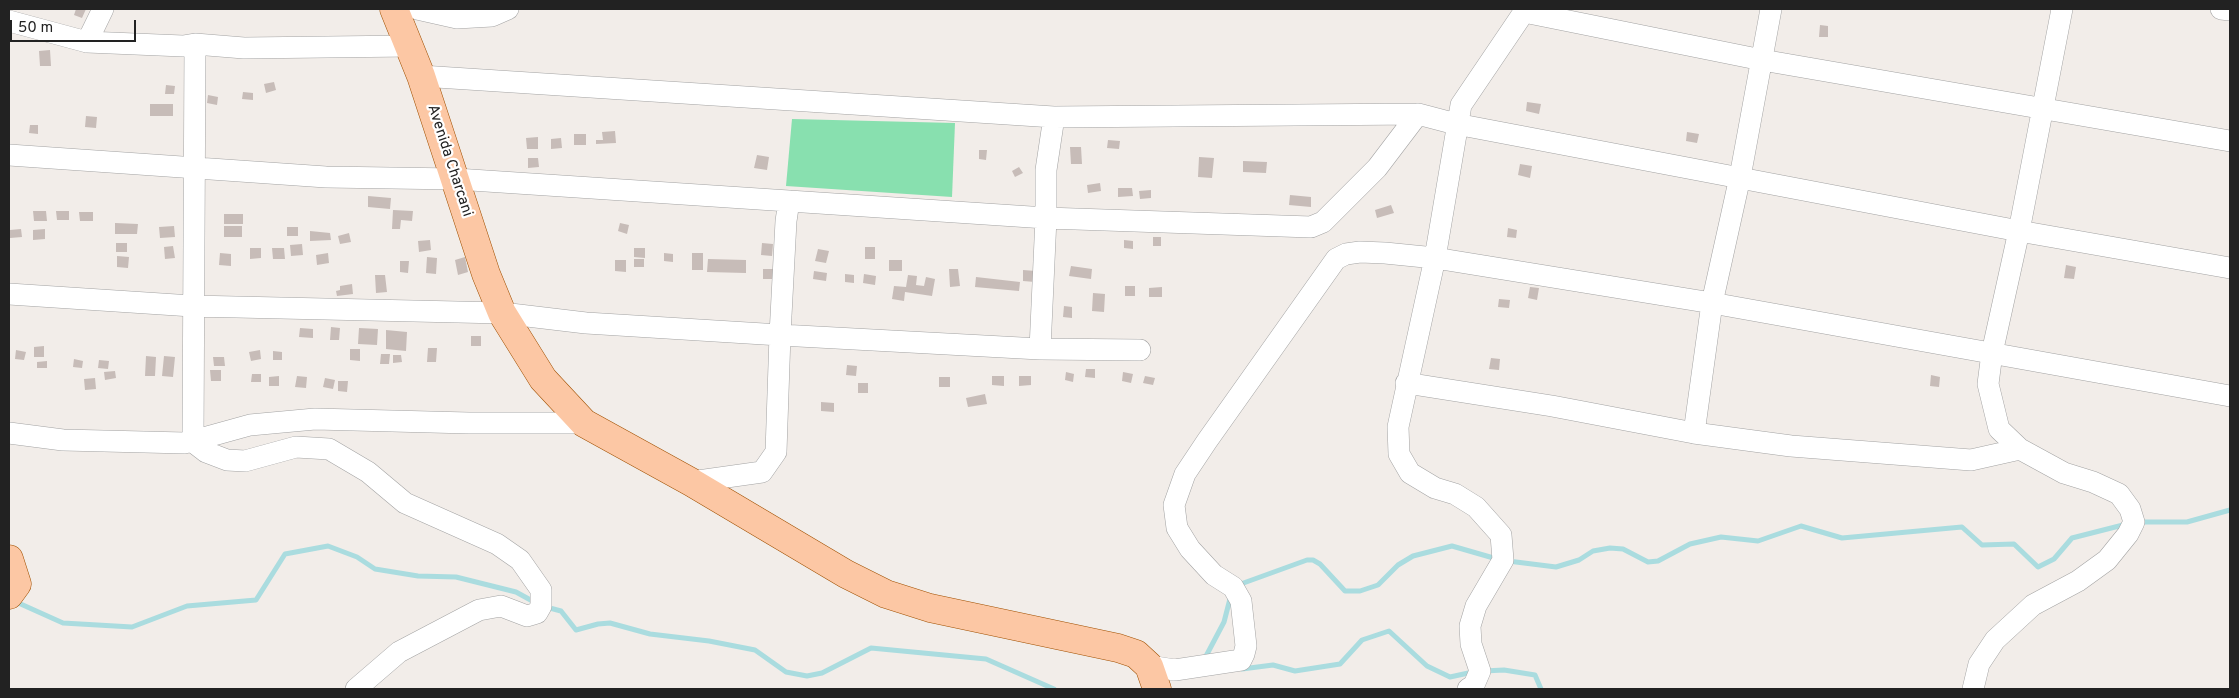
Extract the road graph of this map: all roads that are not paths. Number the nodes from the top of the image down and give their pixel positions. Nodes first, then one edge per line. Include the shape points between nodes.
1 (102, 9) edge
2 (394, 9) edge
3 (417, 9) edge
4 (508, 9) edge
5 (1771, 9) edge
6 (2062, 9) edge
7 (2221, 9) edge
8 (1525, 10) edge
9 (2230, 10) edge
10 (9, 21) edge
11 (87, 42) junction
12 (195, 44) junction
13 (410, 46) junction
14 (1762, 60) junction
15 (421, 76) junction
16 (2044, 109) junction
17 (1418, 114) junction
18 (1054, 117) junction
19 (1456, 124) junction
20 (2230, 141) edge
21 (9, 155) edge
22 (194, 168) junction
23 (1740, 177) junction
24 (456, 179) junction
25 (789, 201) junction
26 (1046, 218) junction
27 (2019, 231) junction
28 (1435, 258) junction
29 (2230, 268) edge
30 (9, 294) edge
31 (1712, 303) junction
32 (192, 306) junction
33 (502, 313) junction
34 (780, 335) junction
35 (1040, 349) junction
36 (1140, 350) dead end
37 (1992, 353) junction
38 (1406, 383) junction
39 (2230, 396) edge
40 (584, 423) junction
41 (9, 433) edge
42 (1694, 433) junction
43 (192, 442) junction
44 (2020, 449) junction
45 (691, 482) junction
46 (1153, 676) edge
47 (356, 689) edge
48 (1468, 689) edge
49 (1973, 689) edge

1 - 11 street
2 - 13 main road, Avenida Charcani
3 - 4 street via 457,18 492,16
5 - 14 street
6 - 16 street
7 - 9 street
8 - 14 street
8 - 19 street via 1461,105
10 - 11 street
11 - 12 street
12 - 13 street via 244,48
12 - 22 street
13 - 15 main road, Avenida Charcani
14 - 16 street
14 - 23 street
15 - 18 street
15 - 24 main road, Avenida Charcani
16 - 20 street
16 - 27 street
17 - 18 street
17 - 19 street
17 - 26 street via 1377,168 1323,222 1311,228
18 - 26 street via 1046,170
19 - 23 street
19 - 28 street
21 - 22 street
22 - 24 street via 326,178
22 - 32 street
23 - 27 street
23 - 31 street
24 - 25 street
24 - 33 main road, Avenida Charcani
25 - 26 street
25 - 34 street
26 - 35 street
27 - 29 street
27 - 37 street
28 - 31 street
28 - 38 street
28 - 46 street via 1360,252 1336,259 1206,441 1185,474 1174,505 1174,517 1190,549 1214,575 1233,587 1241,601 1246,646 1241,660
30 - 32 street
31 - 37 street
31 - 42 street
32 - 33 street
32 - 43 street
33 - 34 street via 586,323
33 - 40 main road, Avenida Charcani via 543,379
34 - 35 street
34 - 45 street via 776,452 762,472
35 - 36 street
37 - 39 street
37 - 44 street via 1988,384 1994,414 1999,429
38 - 42 street
38 - 48 street via 1398,427 1399,454 1410,473 1476,507 1501,535 1503,560 1476,606 1470,626 1471,644 1480,671
40 - 43 street via 315,419 250,425
40 - 45 main road, Avenida Charcani
41 - 43 street via 63,440
42 - 44 street via 1791,446 1971,460
43 - 47 street via 227,460 245,461 296,447 329,449 368,472 405,503 497,544 520,560 541,590 541,606 537,613 527,616 501,606 479,610 399,652
44 - 49 street via 2064,473 2119,494 2130,509 2134,522 2107,560 2078,581 2033,605 1995,640 1979,664
45 - 46 main road, Avenida Charcani via 846,574 886,594 930,608 1118,648 1136,654

